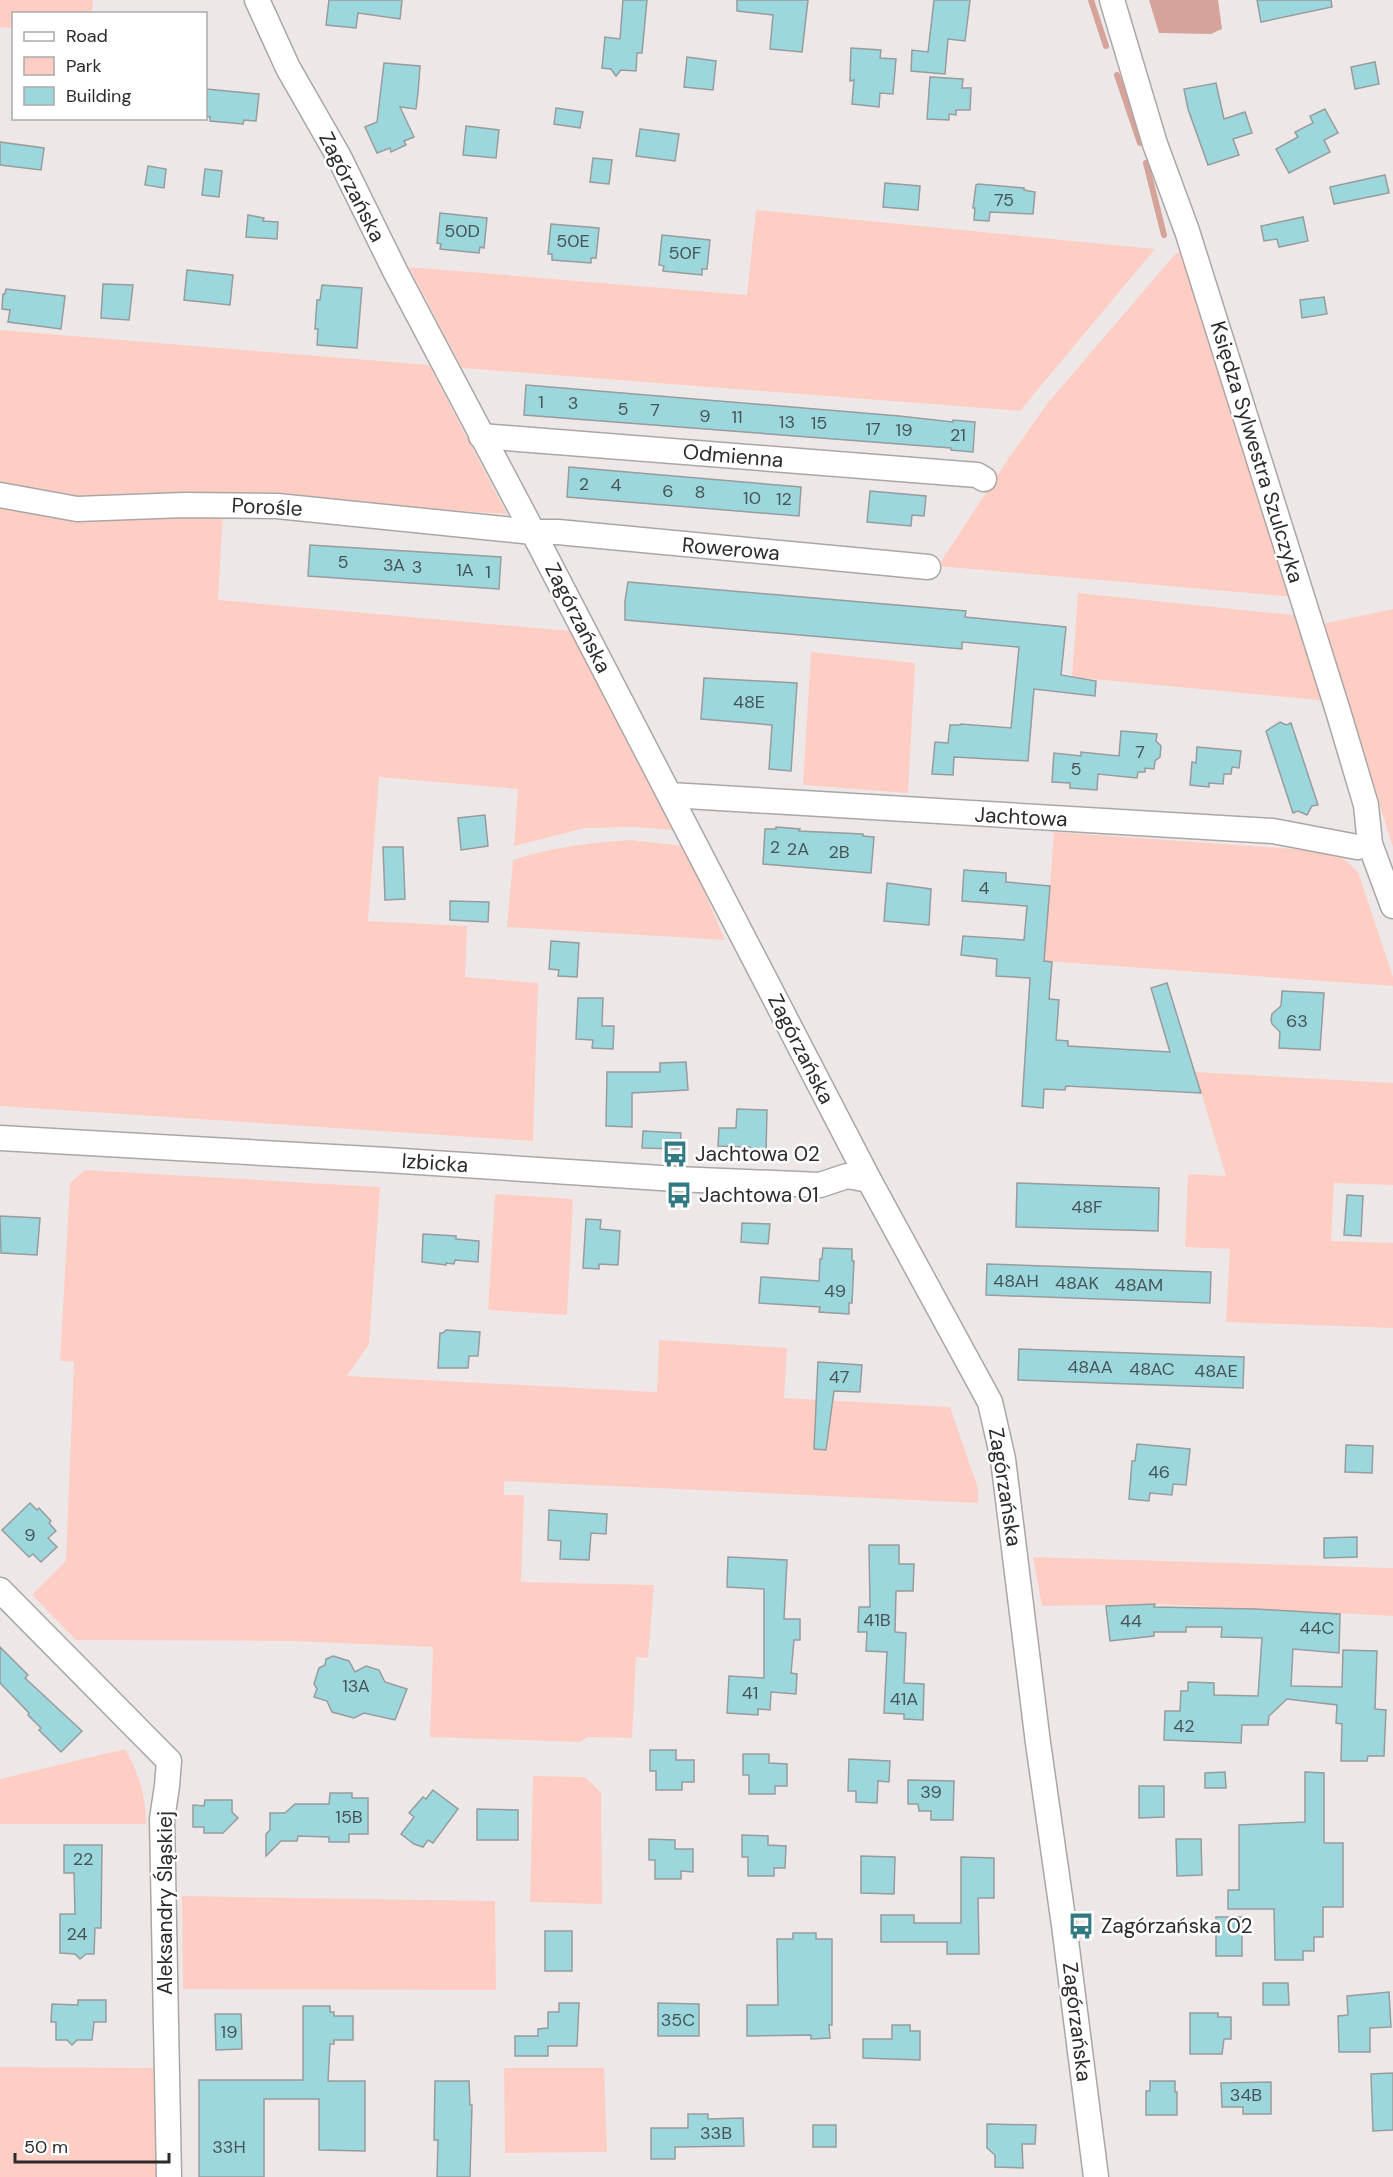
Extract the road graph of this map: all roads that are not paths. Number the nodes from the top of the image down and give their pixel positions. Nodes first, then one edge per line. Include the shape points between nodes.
1 (256, 0) edge
2 (1112, 0) edge
3 (481, 436) junction
4 (984, 479) dead end
5 (0, 495) edge
6 (533, 532) junction
7 (928, 567) dead end
8 (670, 795) junction
9 (1370, 844) junction
10 (1393, 906) edge
11 (0, 1138) edge
12 (869, 1180) junction
13 (0, 1590) edge
14 (169, 2177) edge
15 (1096, 2177) edge

1 - 3 street, Zagórzańska
2 - 9 street, Księdza Sylwestra Szulczyka via 1338,711 1365,805
3 - 4 street, Odmienna via 977,475
3 - 6 street, Zagórzańska
5 - 6 street, Porośle via 77,509 277,506
6 - 7 street, Rowerowa
6 - 8 street, Zagórzańska
8 - 9 street, Jachtowa via 1273,831 1357,847
8 - 12 street, Zagórzańska
9 - 10 street, Księdza Sylwestra Szulczyka
11 - 12 street, Izbicka via 710,1181 820,1185 847,1176
12 - 15 street, Zagórzańska via 990,1402 1003,1459
13 - 14 street, Aleksandry Śląskiej via 169,1761 162,1819

